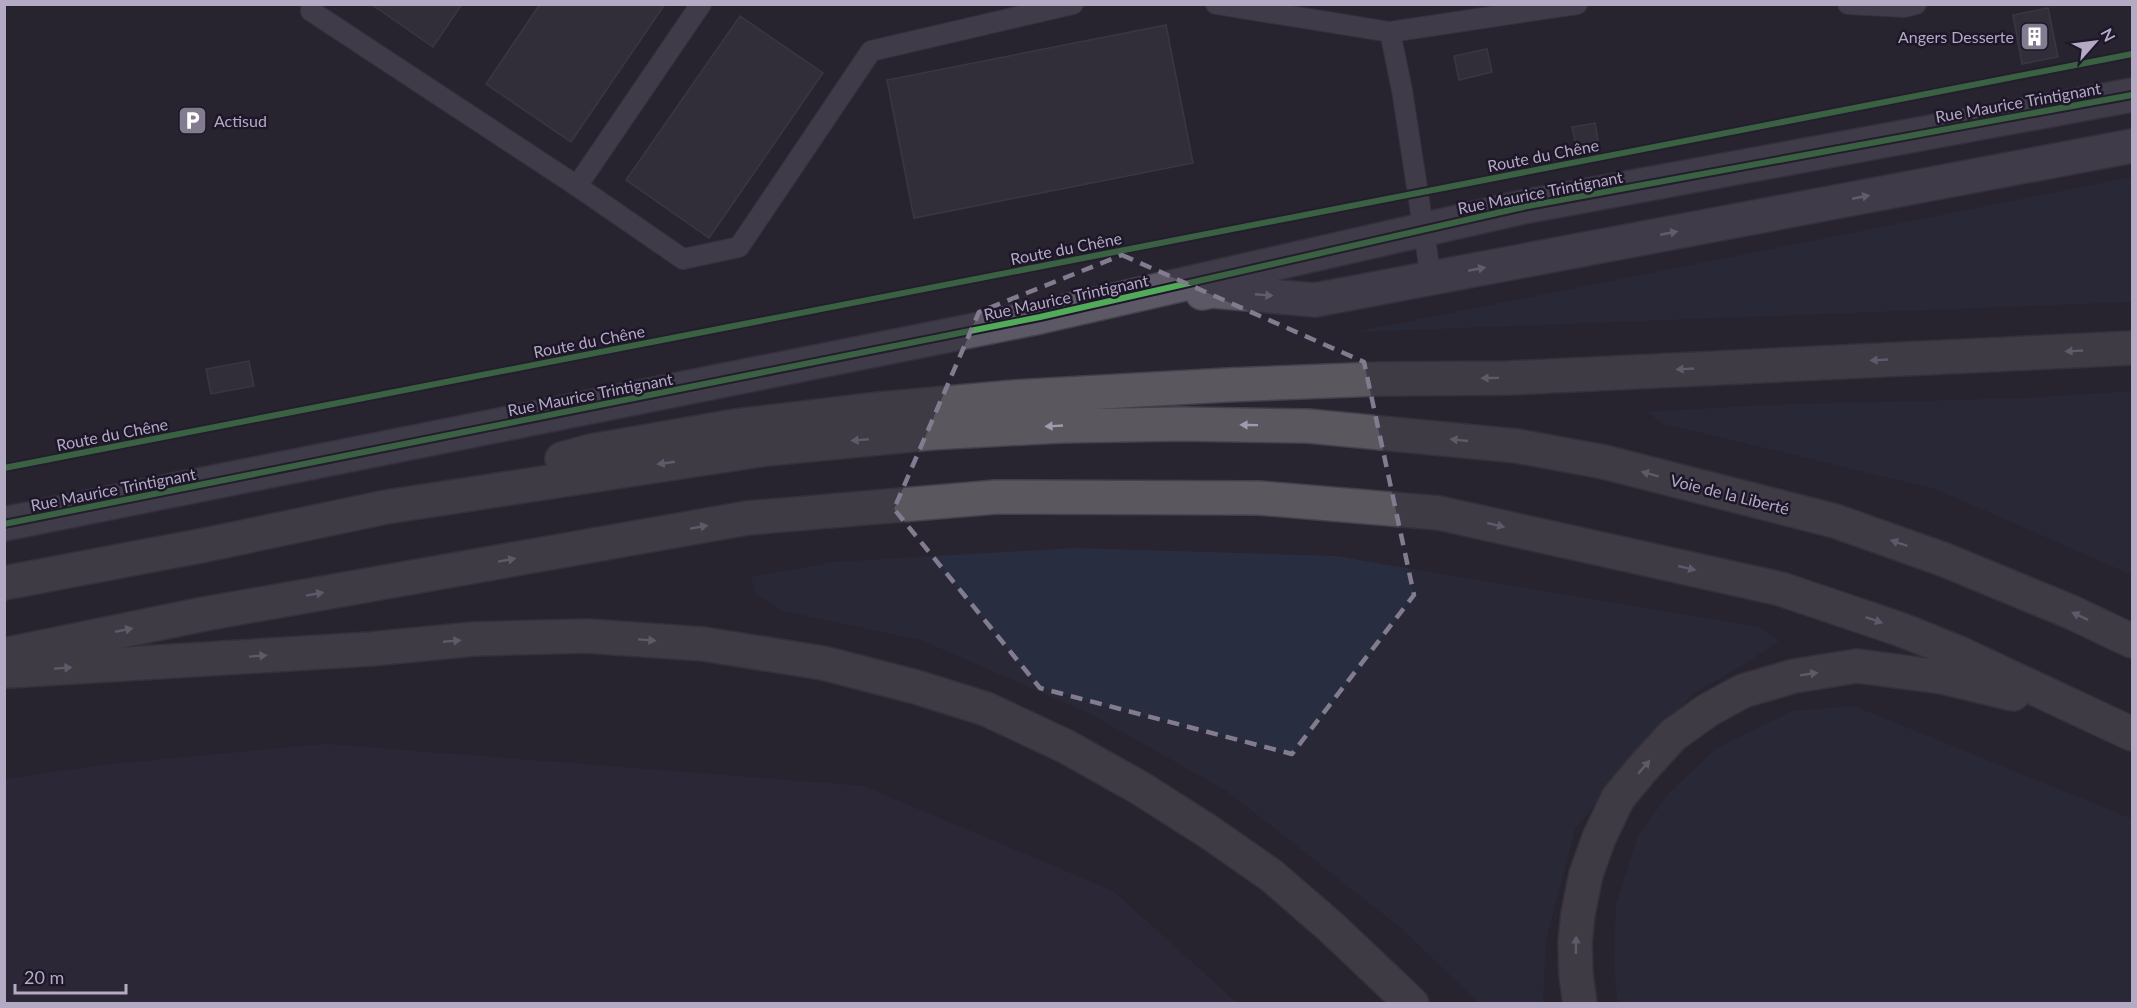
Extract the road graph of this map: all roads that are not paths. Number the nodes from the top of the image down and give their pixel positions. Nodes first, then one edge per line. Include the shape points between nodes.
1 (312, 4) edge
2 (700, 4) edge
3 (1072, 4) edge
4 (1216, 4) edge
5 (1577, 4) edge
6 (1848, 4) edge
7 (1916, 4) edge
8 (1390, 32) junction
9 (2133, 95) edge
10 (2133, 146) edge
11 (577, 186) junction
12 (1423, 230) junction
13 (1431, 278) junction
14 (1040, 317) junction
15 (2133, 348) edge
16 (386, 507) junction
17 (4, 524) edge
18 (4, 583) edge
19 (2133, 641) edge
20 (4, 655) edge
21 (4, 671) edge
22 (2088, 712) junction
23 (2133, 734) edge
24 (1412, 1004) edge
25 (1580, 1004) edge

1 - 11 lane via 311,11
2 - 11 lane
3 - 11 lane via 871,51 739,247 683,259
4 - 8 lane
5 - 8 lane
6 - 7 lane
8 - 12 lane
9 - 12 street, Rue Maurice Trintignant via 1523,207
13 -> 10 street, Rue Maurice Trintignant
12 - 13 lane
12 - 14 street, Rue Maurice Trintignant
14 -> 13 street, Rue Maurice Trintignant via 1212,291 1315,300
14 - 17 street, Rue Maurice Trintignant
15 -> 16 highway via 1508,378 1262,383 1014,396 735,426 591,451
16 - 18 highway
19 -> 16 highway, Voie de la Liberté via 1956,564 1835,521 1604,462 1528,448 1308,426 1061,426 931,433 755,450
20 -> 22 highway via 204,614 747,518 996,497 1259,498 1439,513 1781,589 1902,630
21 -> 24 highway via 474,639 587,636 703,644 823,663 986,709 1065,746 1140,788 1272,876
22 - 23 highway
25 -> 22 highway via 1575,942 1578,914 1599,838 1618,798 1642,769 1673,735 1708,710 1743,691 1794,676 1857,666 1942,677

